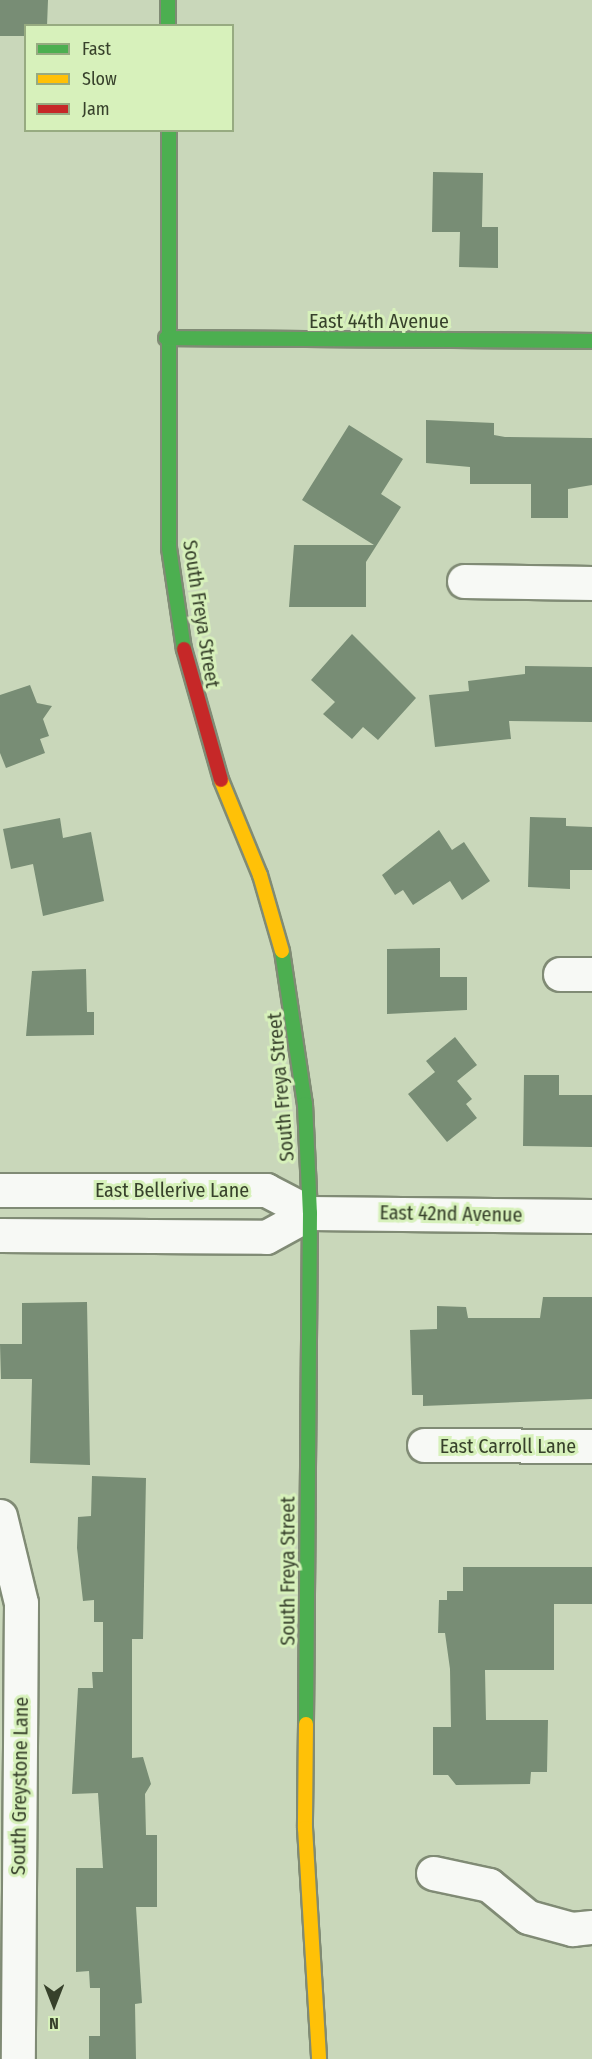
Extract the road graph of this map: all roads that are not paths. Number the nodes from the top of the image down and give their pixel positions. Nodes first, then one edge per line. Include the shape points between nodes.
1 (168, 0) edge
2 (168, 24) edge
3 (168, 132) edge
4 (166, 338) junction
5 (592, 341) edge
6 (464, 581) dead end
7 (592, 583) edge
8 (560, 974) dead end
9 (592, 974) edge
10 (0, 1190) edge
11 (310, 1213) junction
12 (592, 1216) edge
13 (0, 1235) edge
14 (424, 1445) dead end
15 (592, 1446) edge
16 (0, 1516) edge
17 (433, 1873) dead end
18 (592, 1927) edge
19 (8, 2015) edge
20 (18, 2059) edge
21 (318, 2059) edge

1 - 2 main road
3 - 4 main road, South Freya Street
4 - 5 main road, East 44th Avenue
4 - 11 main road, South Freya Street via 169,548 187,672 219,774 260,875 290,978
6 - 7 street
8 - 9 street
10 - 11 street, East Bellerive Lane via 266,1190
11 - 12 street, East 42nd Avenue
11 - 13 street via 266,1237
11 - 21 main road, South Freya Street via 305,1828
14 - 15 street, East Carroll Lane
16 - 19 street, South Greystone Lane via 21,1603
17 - 18 street via 489,1885 528,1917 572,1929
19 - 20 street, South Greystone Lane

